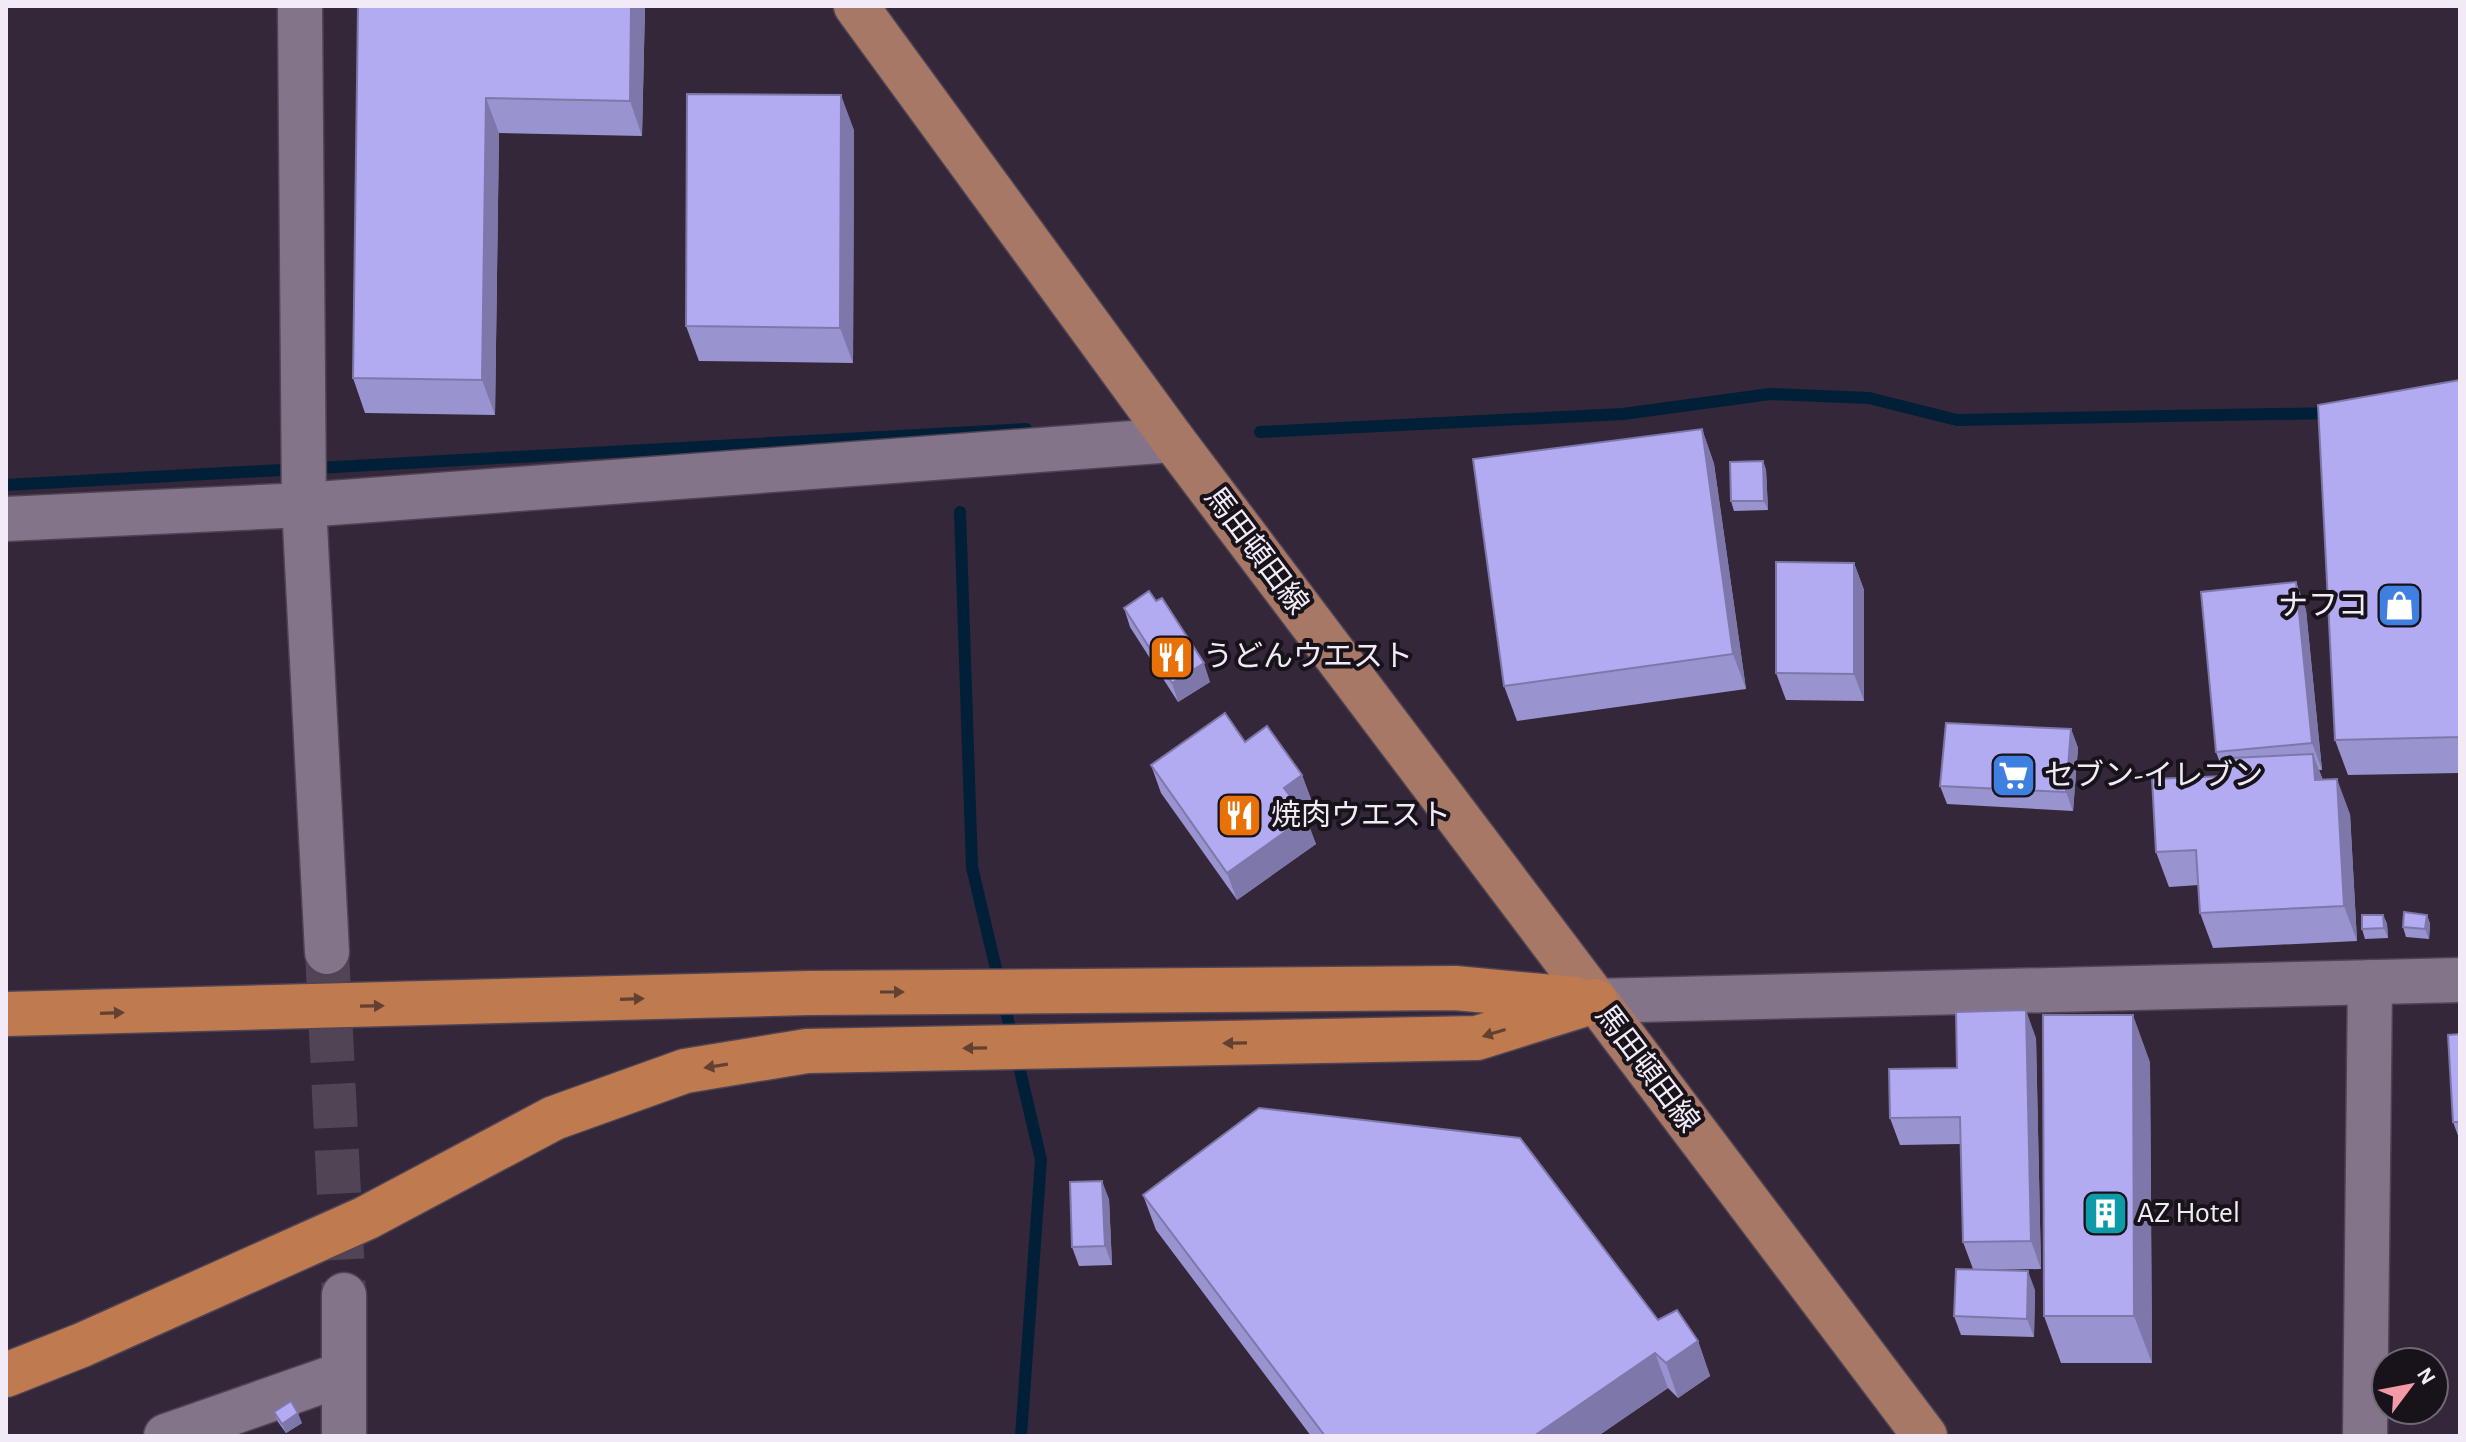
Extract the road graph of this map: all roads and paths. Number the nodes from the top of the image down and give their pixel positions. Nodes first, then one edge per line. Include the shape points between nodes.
1 (300, 6) edge
2 (856, 6) edge
3 (1173, 440) junction
4 (304, 505) junction
5 (6, 519) edge
6 (327, 952) tunnel mouth
7 (2460, 980) edge
8 (2370, 982) junction
9 (1595, 1001) junction
10 (19, 1018) edge
11 (344, 1295) tunnel mouth
12 (6, 1345) edge
13 (82, 1345) junction
14 (343, 1374) junction
15 (6, 1375) edge
16 (166, 1436) edge
17 (344, 1436) edge
18 (1925, 1436) edge
19 (2365, 1436) edge

1 - 4 street
2 - 3 main road, 馬田頓田線
3 - 4 street
3 - 9 main road, 馬田頓田線
4 - 5 street
4 - 6 street
7 - 8 street
8 - 9 street
8 - 19 street
10 -> 9 highway via 808,993 1455,988
9 -> 13 highway via 1477,1038 807,1051 685,1071 554,1118 366,1218
9 - 18 main road, 馬田頓田線
11 - 14 street
12 - 13 highway
13 - 15 highway
14 - 16 street
14 - 17 street

